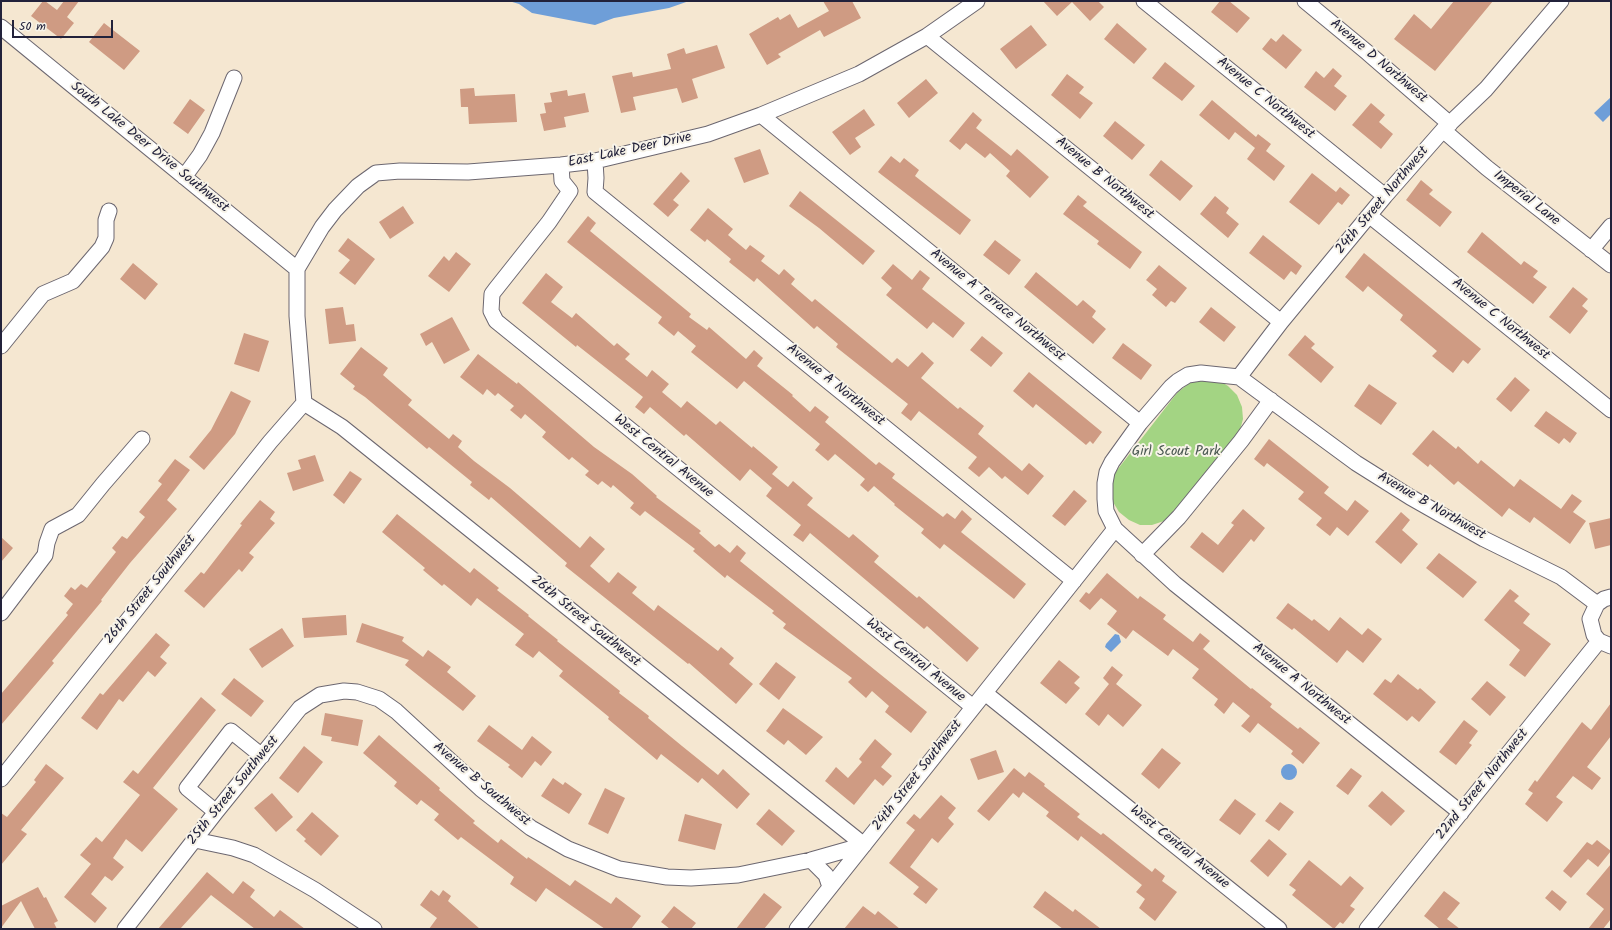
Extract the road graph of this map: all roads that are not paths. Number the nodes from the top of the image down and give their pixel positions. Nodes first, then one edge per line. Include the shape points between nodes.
1 (977, 1) edge
2 (1144, 1) edge
3 (1304, 1) edge
4 (1561, 1) edge
5 (1, 27) edge
6 (927, 36) junction
7 (234, 78) dead end
8 (762, 115) junction
9 (1447, 127) junction
10 (595, 161) junction
11 (561, 166) junction
12 (184, 177) junction
13 (570, 191) junction
14 (595, 192) junction
15 (1385, 196) junction
16 (110, 211) dead end
17 (1370, 216) junction
18 (1611, 226) edge
19 (1591, 250) junction
20 (1611, 265) edge
21 (297, 269) junction
22 (1280, 322) junction
23 (1, 346) edge
24 (1238, 377) junction
25 (1271, 400) junction
26 (304, 403) junction
27 (1611, 410) edge
28 (1140, 423) junction
29 (142, 440) dead end
30 (1115, 529) junction
31 (1142, 555) junction
32 (1074, 581) junction
33 (1611, 597) edge
34 (1597, 604) junction
35 (1, 613) edge
36 (1605, 644) edge
37 (985, 692) junction
38 (365, 694) joint
39 (973, 707) junction
40 (262, 756) junction
41 (1, 779) edge
42 (216, 812) junction
43 (1461, 813) junction
44 (195, 840) junction
45 (864, 845) junction
46 (811, 860) junction
47 (830, 888) junction
48 (125, 929) edge
49 (374, 929) edge
50 (796, 929) edge
51 (1278, 929) edge
52 (1367, 929) edge

1 - 6 street, East Lake Deer Drive
2 - 15 street, Avenue C Northwest
3 - 9 street, Avenue D Northwest via 1368,52
4 - 9 street, 24th Street Northwest via 1486,89
5 - 12 street, South Lake Deer Drive Southwest
6 - 8 street, East Lake Deer Drive via 859,74
6 - 22 street, Avenue B Northwest
7 - 12 street via 212,133
8 - 10 street, East Lake Deer Drive via 686,140
8 - 28 street, Avenue A Terrace Northwest
9 - 15 street, 24th Street Northwest
9 - 19 street, Imperial Lane via 1487,168
10 - 11 street, East Lake Deer Drive
10 - 14 street
11 - 13 street via 562,181
11 - 21 street, East Lake Deer Drive via 468,172 376,173 358,186 335,210 322,226
12 - 21 street, South Lake Deer Drive Southwest
13 - 14 street
13 - 39 street, West Central Avenue via 492,294 491,311 496,321
14 - 32 street, Avenue A Northwest
15 - 17 street, 24th Street Northwest
16 - 23 street via 102,247 73,281 43,294
17 - 22 street, 24th Street Northwest
17 - 27 street, Avenue C Northwest
18 - 19 street
19 - 20 street, Imperial Lane
21 - 26 street via 297,316
22 - 24 street, 24th Street Northwest
24 - 25 street
24 - 28 street via 1215,373 1188,375 1171,387
25 - 31 street via 1179,517
25 - 34 street, Avenue B Northwest via 1356,463 1484,539 1561,577
26 - 41 street, 26th Street Southwest via 260,454
26 - 45 street, 26th Street Southwest via 354,437
28 - 30 street via 1107,472 1106,511
29 - 35 street via 78,514 52,529 45,555
30 - 31 street
30 - 32 street, 24th Street Southwest
31 - 43 street, Avenue A Northwest
32 - 37 street, 24th Street Southwest
33 - 34 street
34 - 36 street via 1590,619 1591,627
36 - 43 street, 22nd Street Northwest
37 - 39 street, 24th Street Southwest
37 - 51 street, West Central Avenue
38 - 40 street, 25th Street Southwest via 344,691 329,693 308,702 300,708
38 - 46 street, Avenue B Southwest via 379,698 396,711 481,789 515,816 549,839 588,858 619,869 690,878 738,876
39 - 45 street, 24th Street Southwest
40 - 42 street, 25th Street Southwest
40 - 42 street via 231,731 187,788
42 - 44 street, 25th Street Southwest
43 - 52 street, 22nd Street Northwest
44 - 48 street, 25th Street Southwest
44 - 49 street via 254,855 315,890
45 - 46 street, Avenue B Southwest
45 - 47 street, 24th Street Southwest
46 - 47 street via 826,875
47 - 50 street, 24th Street Southwest

